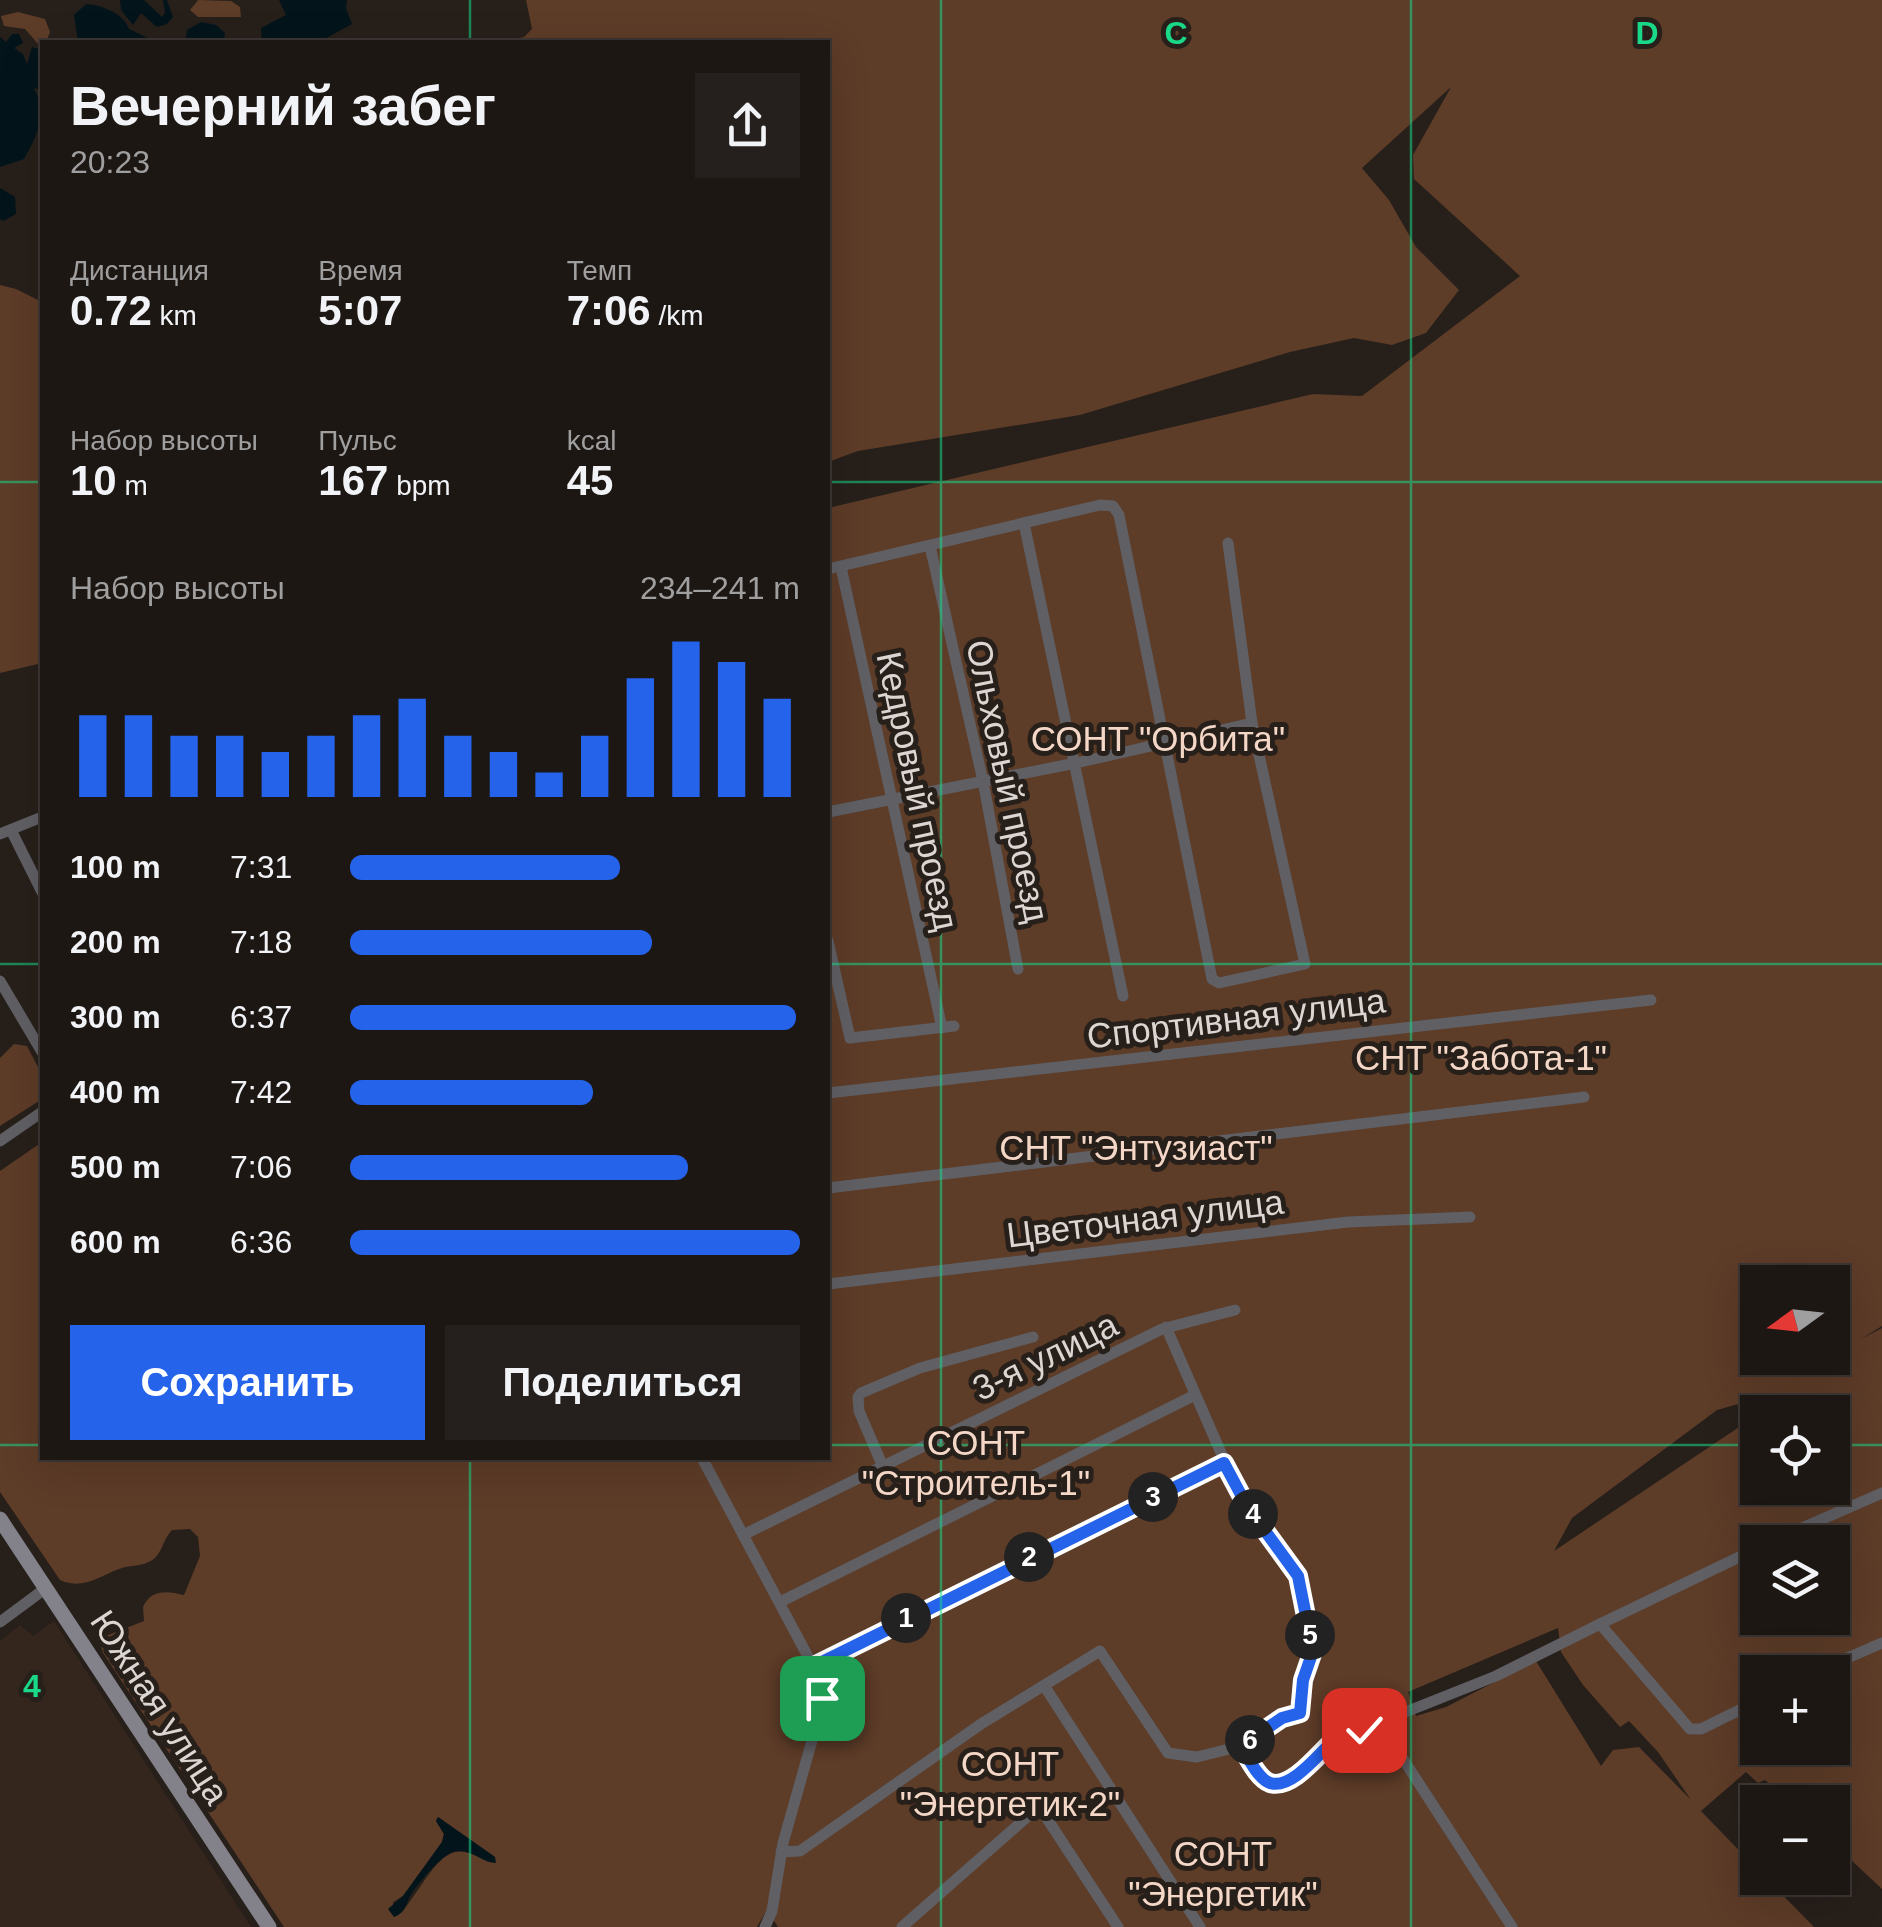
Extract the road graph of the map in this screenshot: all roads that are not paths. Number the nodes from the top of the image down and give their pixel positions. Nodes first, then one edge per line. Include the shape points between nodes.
1 (1024, 523) junction
2 (1228, 544) dead end
3 (930, 546) junction
4 (834, 568) edge
5 (1252, 723) junction
6 (1165, 744) junction
7 (1076, 764) junction
8 (983, 781) junction
9 (890, 798) junction
10 (830, 812) edge
11 (40, 819) edge
12 (6, 832) edge
13 (40, 889) edge
14 (830, 949) edge
15 (1018, 969) dead end
16 (0, 981) edge
17 (1123, 996) dead end
18 (1650, 1000) dead end
19 (40, 1049) edge
20 (830, 1093) edge
21 (1584, 1097) dead end
22 (40, 1113) edge
23 (0, 1141) edge
24 (830, 1188) edge
25 (1470, 1217) dead end
26 (830, 1284) edge
27 (1236, 1310) dead end
28 (1166, 1327) junction
29 (1033, 1337) dead end
30 (1195, 1395) junction
31 (703, 1460) edge
32 (1224, 1463) junction
33 (883, 1467) junction
34 (1882, 1493) edge
35 (0, 1520) edge
36 (1809, 1525) edge
37 (743, 1535) junction
38 (1740, 1557) edge
39 (46, 1588) junction
40 (780, 1602) junction
41 (0, 1622) edge
42 (1600, 1624) junction
43 (1882, 1642) edge
44 (1850, 1657) edge
45 (814, 1666) junction
46 (1045, 1688) junction
47 (1740, 1710) edge
48 (1383, 1722) junction
49 (1241, 1746) junction
50 (781, 1852) junction
51 (269, 1927) edge
52 (765, 1927) edge
53 (902, 1927) edge
54 (1118, 1927) edge
55 (1200, 1927) edge
56 (1512, 1927) edge

1 - 3 street
1 - 6 street via 1113,506
1 - 7 street
2 - 5 street
3 - 4 street
3 - 8 street, Ольховый проезд
4 - 9 street, Кедровый проезд
5 - 6 street
5 - 6 street via 1305,964 1212,980
6 - 7 street
7 - 8 street
7 - 17 street
8 - 9 street
8 - 15 street, Ольховый проезд
9 - 10 street
9 - 14 street, Кедровый проезд via 948,1027 850,1038
11 - 12 street
12 - 13 street
16 - 19 street
18 - 20 street, Спортивная улица
21 - 24 street
22 - 23 street
25 - 26 street, Цветочная улица via 1348,1222
27 - 28 street, 3-я улица
28 - 30 street
28 - 33 street, 3-я улица
29 - 33 street, 3-я улица via 920,1368 862,1392 858,1411
30 - 32 street
30 - 40 street
31 - 37 street
32 - 45 street
32 - 49 street via 1298,1576 1313,1651 1300,1713
33 - 37 street, 3-я улица
34 - 36 street
35 - 39 main road, Южная улица
37 - 40 street
38 - 42 street
39 - 41 street
39 - 51 main road, Южная улица
40 - 45 street
42 - 47 street via 1690,1729
42 - 48 street
43 - 44 street
45 - 50 street via 819,1716
46 - 49 street via 1100,1651 1168,1753 1206,1756
46 - 50 street via 981,1724 800,1851
46 - 55 street
48 - 49 street via 1343,1734 1307,1768 1278,1783 1262,1778
48 - 56 street
50 - 52 street
53 - 54 street via 1035,1810 1044,1814

